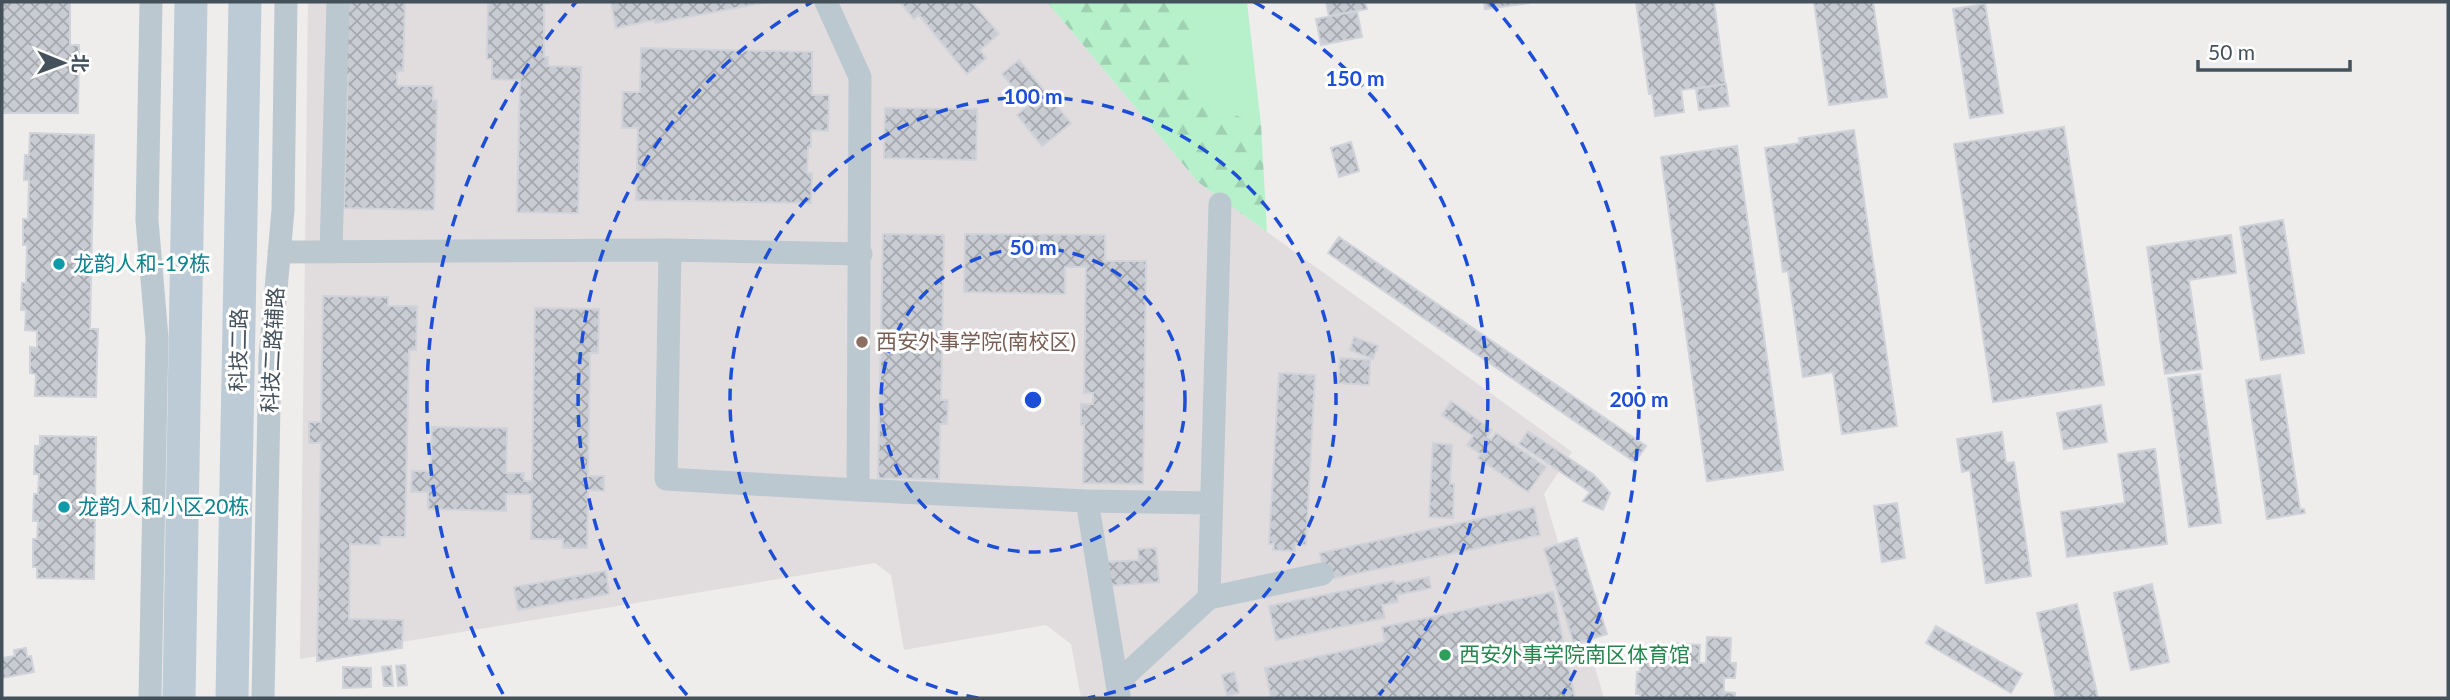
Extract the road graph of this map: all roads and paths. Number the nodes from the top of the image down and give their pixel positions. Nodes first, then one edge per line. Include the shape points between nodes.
1 (151, 2) edge
2 (191, 2) edge
3 (245, 2) edge
4 (286, 2) edge
5 (338, 2) edge
6 (826, 2) edge
7 (1220, 204) dead end
8 (670, 250) junction
9 (279, 252) junction
10 (331, 252) junction
11 (861, 254) junction
12 (858, 489) junction
13 (1087, 501) junction
14 (1211, 503) junction
15 (1322, 575) dead end
16 (1209, 598) junction
17 (1119, 691) edge
18 (150, 698) edge
19 (179, 698) edge
20 (232, 698) edge
21 (263, 698) edge

1 - 18 street via 146,220 157,338
2 - 19 main road
3 - 20 main road, 科技二路
4 - 9 street, 科技二路辅路
5 - 10 street
6 - 11 street via 860,77
7 - 14 street
8 - 10 street
8 - 11 street
8 - 12 street via 666,479
9 - 10 street
9 - 21 street, 科技二路辅路 via 270,357
11 - 12 street
12 - 13 street
13 - 14 street
13 - 17 street
14 - 16 street
15 - 16 street
16 - 17 street

